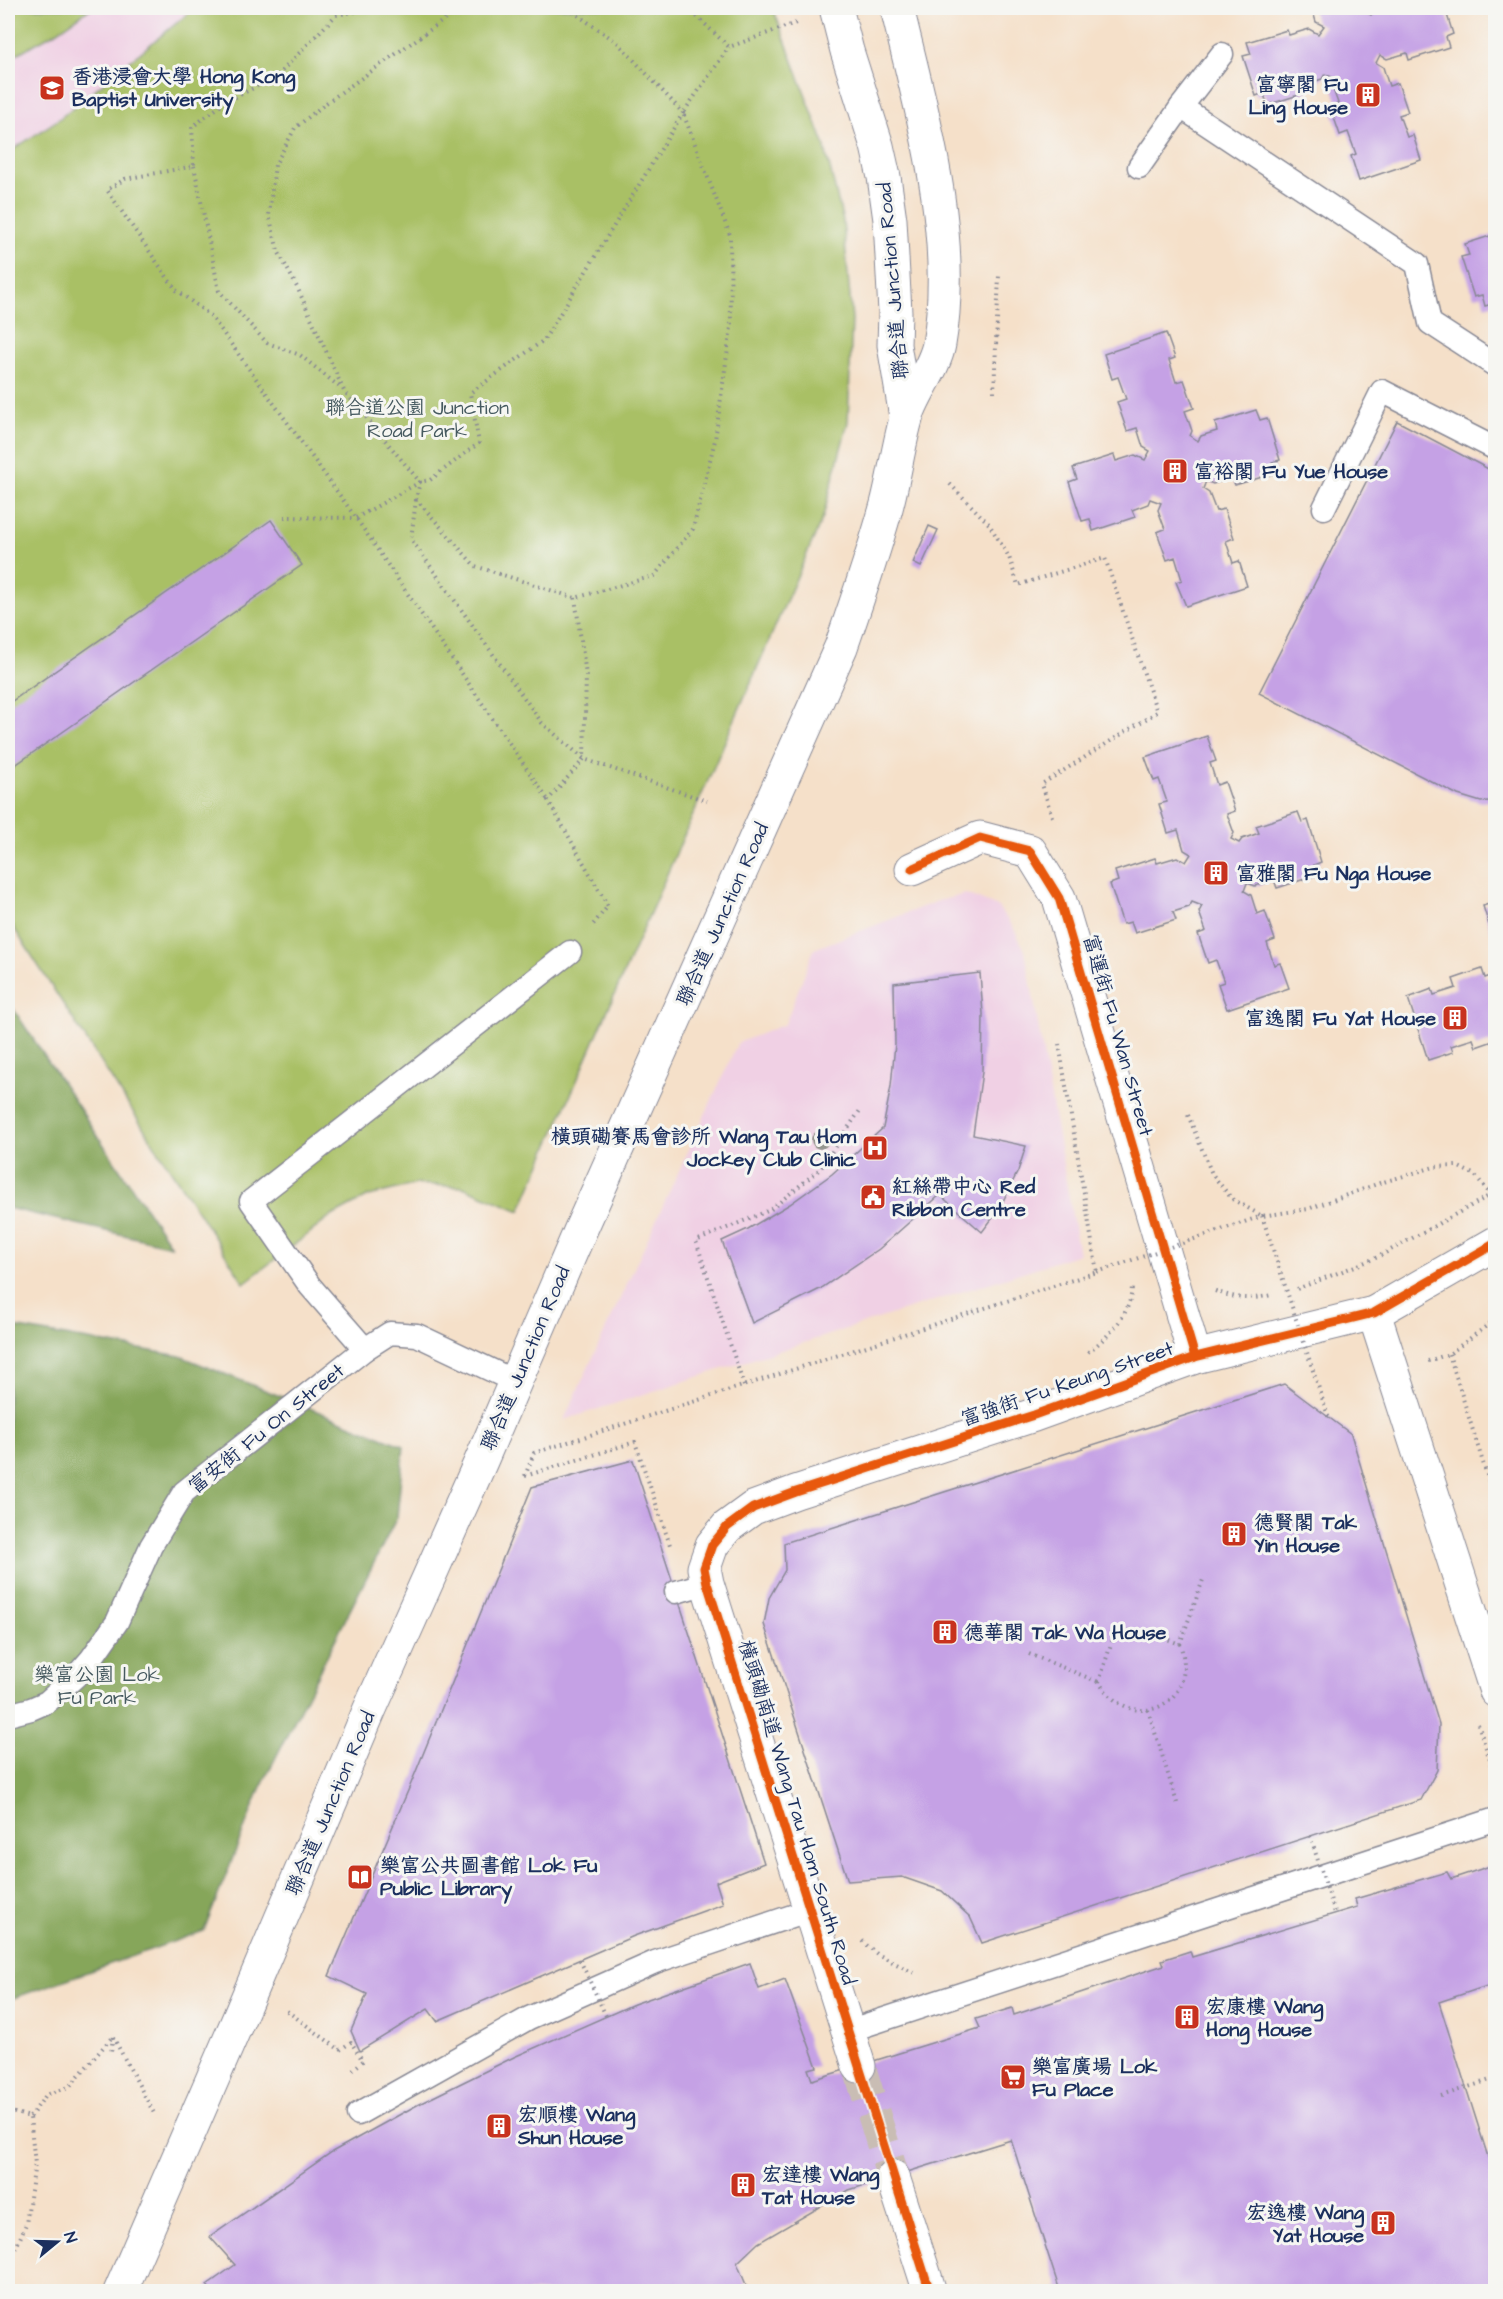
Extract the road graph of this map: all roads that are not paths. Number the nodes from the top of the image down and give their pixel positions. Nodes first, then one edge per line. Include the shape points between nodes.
1 (836, 8) edge
2 (900, 11) edge
3 (808, 15) edge
4 (847, 51) junction
5 (1222, 54) dead end
6 (1181, 107) junction
7 (1139, 167) dead end
8 (1496, 366) edge
9 (906, 417) junction
10 (1496, 449) edge
11 (1324, 508) dead end
12 (912, 869) dead end
13 (570, 952) road end
14 (1496, 1243) edge
15 (1374, 1313) junction
16 (366, 1349) junction
17 (1195, 1358) junction
18 (514, 1382) junction
19 (705, 1576) junction
20 (676, 1592) dead end
21 (1496, 1691) edge
22 (8, 1715) edge
23 (1496, 1820) edge
24 (810, 1910) junction
25 (848, 2031) junction
26 (859, 2066) tunnel mouth
27 (358, 2114) dead end
28 (893, 2177) tunnel mouth
29 (120, 2292) edge
30 (930, 2292) edge

1 - 4 main road, 聯合道 Junction Road
2 - 9 main road, 聯合道 Junction Road via 934,171 943,261 939,347
3 - 4 main road
4 - 9 main road, 聯合道 Junction Road via 884,177 890,220 894,345
5 - 6 lane
6 - 7 lane
6 - 8 lane via 1417,264 1430,323
9 - 18 main road, 聯合道 Junction Road via 886,506 841,647
10 - 11 lane via 1382,391
12 - 17 main road, 富運街 Fu Wan Street via 980,837 1030,851 1059,898
13 - 16 lane via 251,1201 310,1286
14 - 15 main road, 富強街 Fu Keung Street
15 - 17 main road, 富強街 Fu Keung Street
15 - 21 main road
16 - 18 lane, 富安街 Fu On Street via 390,1333 417,1335
16 - 22 lane, 富安街 Fu On Street via 184,1492 151,1546 117,1622 91,1659 47,1702
17 - 19 main road, 富強街 Fu Keung Street via 753,1508 727,1527 712,1545
18 - 29 main road, 聯合道 Junction Road
19 - 20 lane
19 - 24 main road, 橫頭磡南道 Wang Tau Hom South Road
23 - 25 lane
24 - 25 main road, 橫頭磡南道 Wang Tau Hom South Road
24 - 27 lane via 656,1962 529,2018
25 - 26 main road, 橫頭磡南道 Wang Tau Hom South Road
28 - 30 main road

